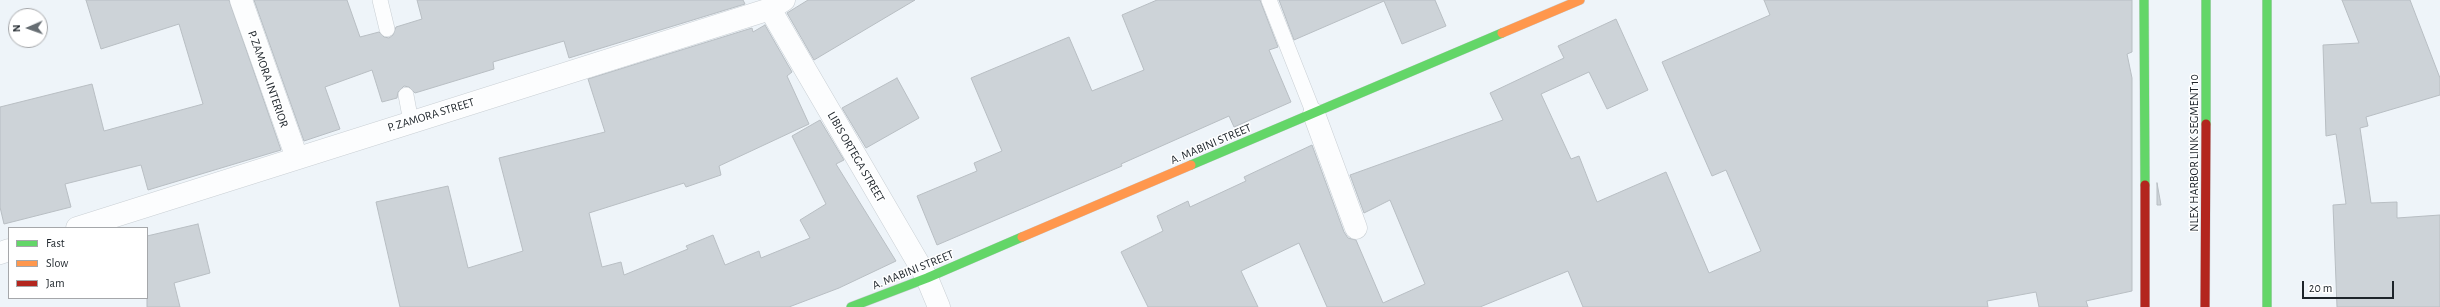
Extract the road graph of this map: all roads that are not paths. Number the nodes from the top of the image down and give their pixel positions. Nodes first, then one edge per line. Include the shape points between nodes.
1 (240, 0) edge
2 (380, 0) edge
3 (1269, 0) edge
4 (1580, 0) edge
5 (2144, 0) edge
6 (2206, 0) edge
7 (2267, 0) edge
8 (777, 4) edge
9 (387, 29) dead end
10 (406, 95) dead end
11 (1314, 114) junction
12 (411, 122) junction
13 (297, 158) junction
14 (80, 227) edge
15 (1356, 228) dead end
16 (927, 278) junction
17 (851, 307) edge
18 (939, 307) edge
19 (2145, 307) edge
20 (2205, 307) edge
21 (2267, 307) edge

1 - 13 street, P. ZAMORA INTERIOR
2 - 9 lane
3 - 11 lane
4 - 11 main road, A. MABINI STREET
5 - 19 main road
6 - 20 main road, NLEX HARBOR LINK SEGMENT 10
7 - 21 main road
8 - 12 street, P. ZAMORA STREET
8 - 16 street, LIBIS ORTEGA STREET
10 - 12 lane
11 - 15 street
11 - 16 main road, A. MABINI STREET
12 - 13 street, P. ZAMORA STREET
13 - 14 street, P. ZAMORA STREET
16 - 17 main road, A. MABINI STREET
16 - 18 street, LIBIS ORTEGA STREET

